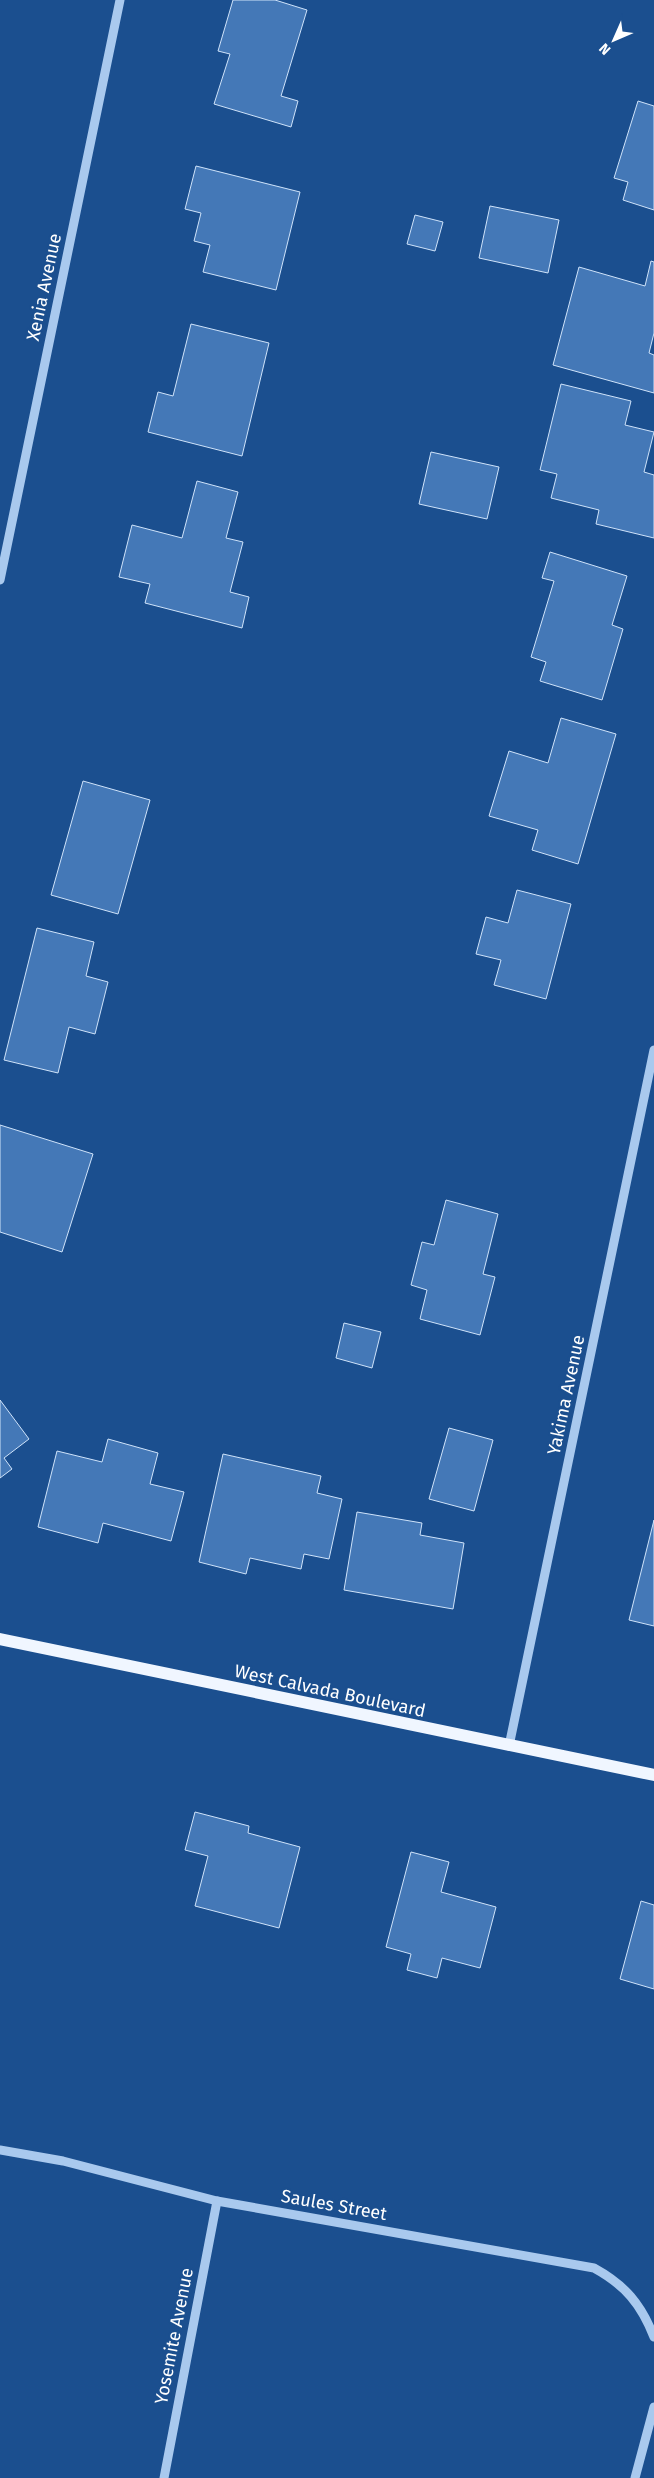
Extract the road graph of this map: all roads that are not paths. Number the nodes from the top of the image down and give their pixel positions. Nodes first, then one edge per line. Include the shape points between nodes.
1 (120, 0) edge
2 (0, 580) edge
3 (654, 1050) edge
4 (0, 1639) edge
5 (510, 1746) junction
6 (654, 1775) edge
7 (0, 2150) edge
8 (216, 2201) junction
9 (654, 2337) edge
10 (654, 2407) edge
11 (164, 2478) edge
12 (635, 2478) edge

1 - 2 street, Xenia Avenue
3 - 5 street, Yakima Avenue
4 - 5 main road, West Calvada Boulevard
5 - 6 main road, West Calvada Boulevard
7 - 8 street, Saules Street via 63,2162
8 - 9 street, Saules Street via 594,2268 617,2280 646,2315
8 - 11 street, Yosemite Avenue
10 - 12 street

